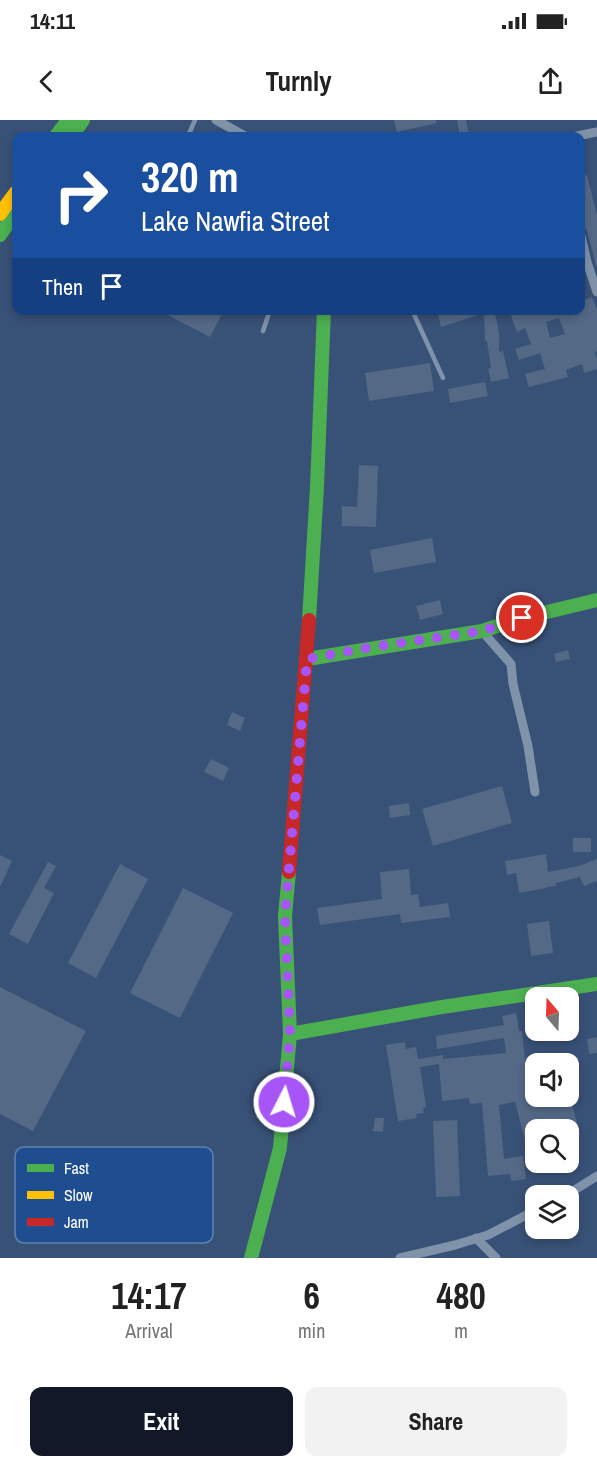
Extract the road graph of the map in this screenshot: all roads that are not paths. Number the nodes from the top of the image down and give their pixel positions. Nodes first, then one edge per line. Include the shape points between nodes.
1 (216, 120) edge
2 (238, 132) edge
3 (12, 198) edge
4 (0, 214) edge
5 (12, 218) edge
6 (0, 235) edge
7 (585, 253) edge
8 (597, 292) edge
9 (268, 315) edge
10 (324, 315) edge
11 (414, 315) edge
12 (263, 331) dead end
13 (443, 378) dead end
14 (597, 600) edge
15 (482, 631) junction
16 (307, 659) junction
17 (535, 792) dead end
18 (597, 984) edge
19 (290, 1034) junction
20 (596, 1177) edge
21 (579, 1187) edge
22 (597, 1188) edge
23 (525, 1216) edge
24 (476, 1238) junction
25 (251, 1258) edge
26 (400, 1258) edge
27 (496, 1258) edge

1 - 2 street
3 - 4 street
5 - 6 street
7 - 8 street
9 - 12 lane
10 - 16 street
11 - 13 lane
14 - 15 street
15 - 16 street
15 - 17 street via 511,664
16 - 19 street via 285,916
18 - 19 street via 442,1006
19 - 25 street via 280,1148
20 - 21 street
20 - 22 street
23 - 24 street
24 - 26 street
24 - 27 street

